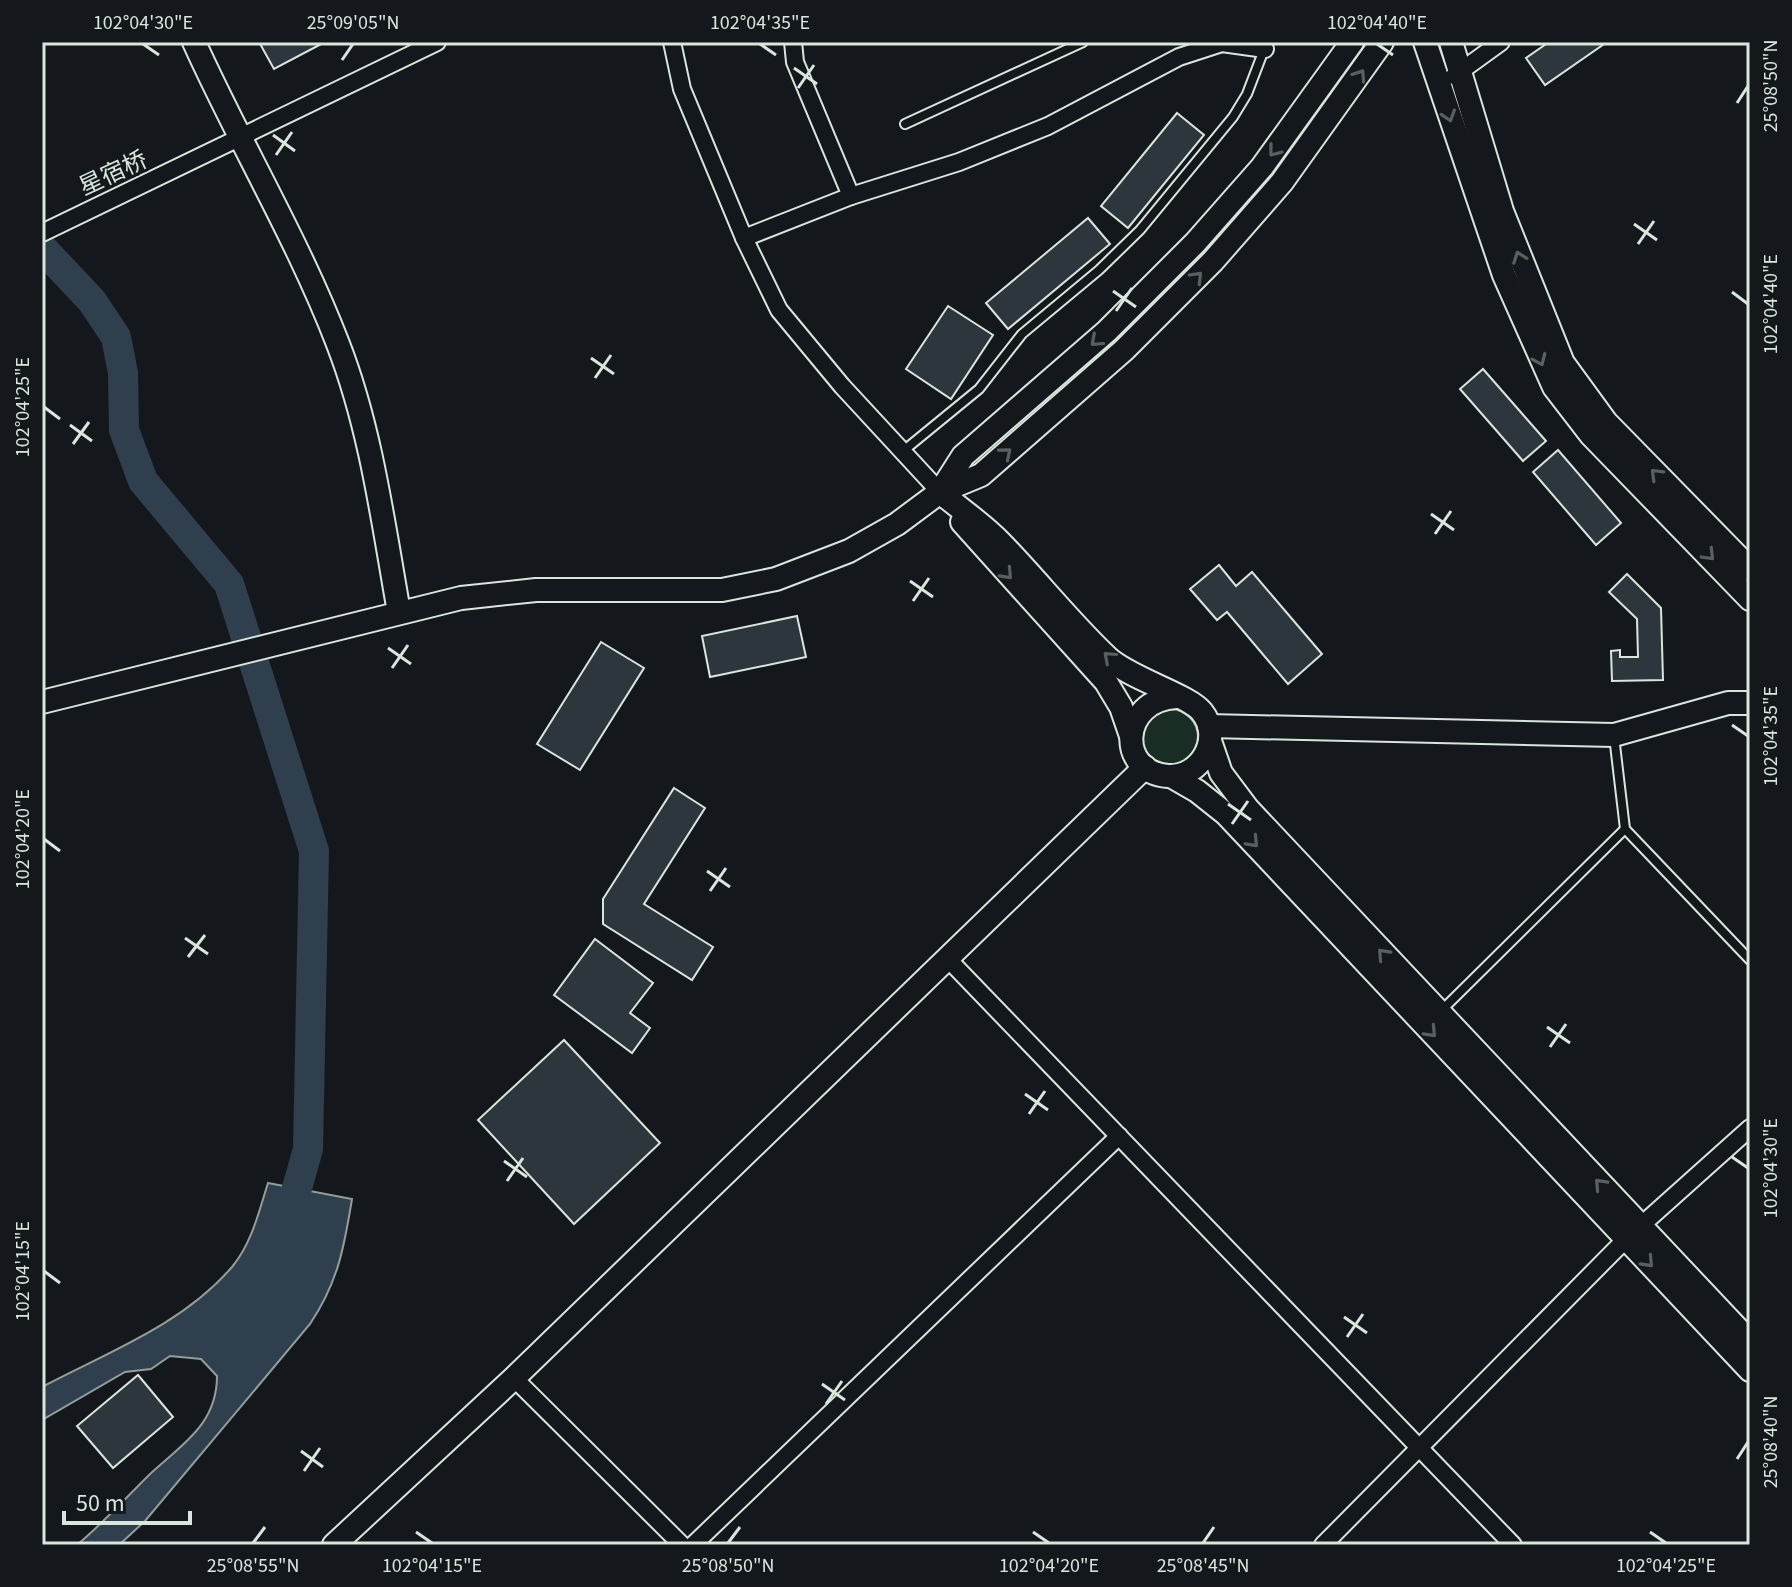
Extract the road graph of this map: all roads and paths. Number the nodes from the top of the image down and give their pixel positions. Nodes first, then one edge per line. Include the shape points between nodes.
1 (194, 42) edge
2 (437, 42) edge
3 (672, 42) edge
4 (793, 42) edge
5 (1083, 42) edge
6 (1352, 42) edge
7 (1382, 42) edge
8 (1425, 42) edge
9 (1451, 42) edge
10 (1501, 42) edge
11 (1266, 45) edge
12 (1458, 73) junction
13 (1440, 87) junction
14 (905, 124) dead end
15 (242, 139) junction
16 (851, 196) junction
17 (42, 233) edge
18 (744, 238) junction
19 (902, 453) junction
20 (940, 492) junction
21 (1750, 569) edge
22 (1750, 599) edge
23 (399, 612) junction
24 (1750, 688) edge
25 (1176, 697) junction
26 (42, 702) edge
27 (1739, 703) edge
28 (1210, 734) junction
29 (1614, 735) junction
30 (1131, 736) junction
31 (1145, 767) junction
32 (1171, 776) junction
33 (1625, 829) junction
34 (947, 958) junction
35 (1750, 960) edge
36 (1439, 1013) junction
37 (1750, 1128) edge
38 (1119, 1136) junction
39 (1633, 1233) junction
40 (1750, 1342) edge
41 (1750, 1370) edge
42 (514, 1378) junction
43 (1421, 1446) junction
44 (334, 1545) edge
45 (682, 1545) edge
46 (693, 1545) edge
47 (1323, 1545) edge
48 (1513, 1545) edge

1 - 15 main road
2 - 15 street, 星宿桥
3 - 18 street via 682,89
4 - 16 street via 795,62
5 - 14 lane
6 -> 20 main road via 1281,142 1204,233 1107,331 963,456
20 -> 7 main road via 981,475 1185,290 1282,182
8 - 13 main road
9 - 12 main road
10 - 12 street
11 - 16 street via 1222,43 1179,57 1048,126 959,162
11 - 19 lane via 1233,117 1140,230 1022,334 979,389
12 - 13 street
21 -> 12 main road via 1606,422 1571,376 1523,268
13 -> 22 main road via 1504,275 1554,387 1591,435
15 - 17 street, 星宿桥
15 - 23 main road via 342,355 367,445
16 - 18 street
18 - 19 street via 779,310
19 - 20 street
20 - 23 main road via 849,551 751,585 679,592 514,591
25 -> 20 main road via 1109,659 998,540
20 -> 30 main road via 985,552 1106,682
23 - 26 main road
24 - 27 main road
25 - 28 main road via 1203,712
25 - 30 main road via 1146,705 1135,718
27 - 29 main road
28 - 29 main road
28 - 32 main road via 1196,767
36 -> 28 main road via 1238,798 1221,773
29 - 33 lane
30 - 31 main road via 1134,753
31 - 32 main road
31 - 34 main road
32 -> 39 main road via 1226,814
33 - 35 lane
33 - 36 lane
34 - 38 street
34 - 42 main road
39 -> 36 main road
37 - 39 street
38 - 43 street
38 - 46 street
39 - 40 main road
39 -> 41 main road
39 - 43 street
42 - 44 main road
42 - 45 street
43 - 47 street
43 - 48 street

